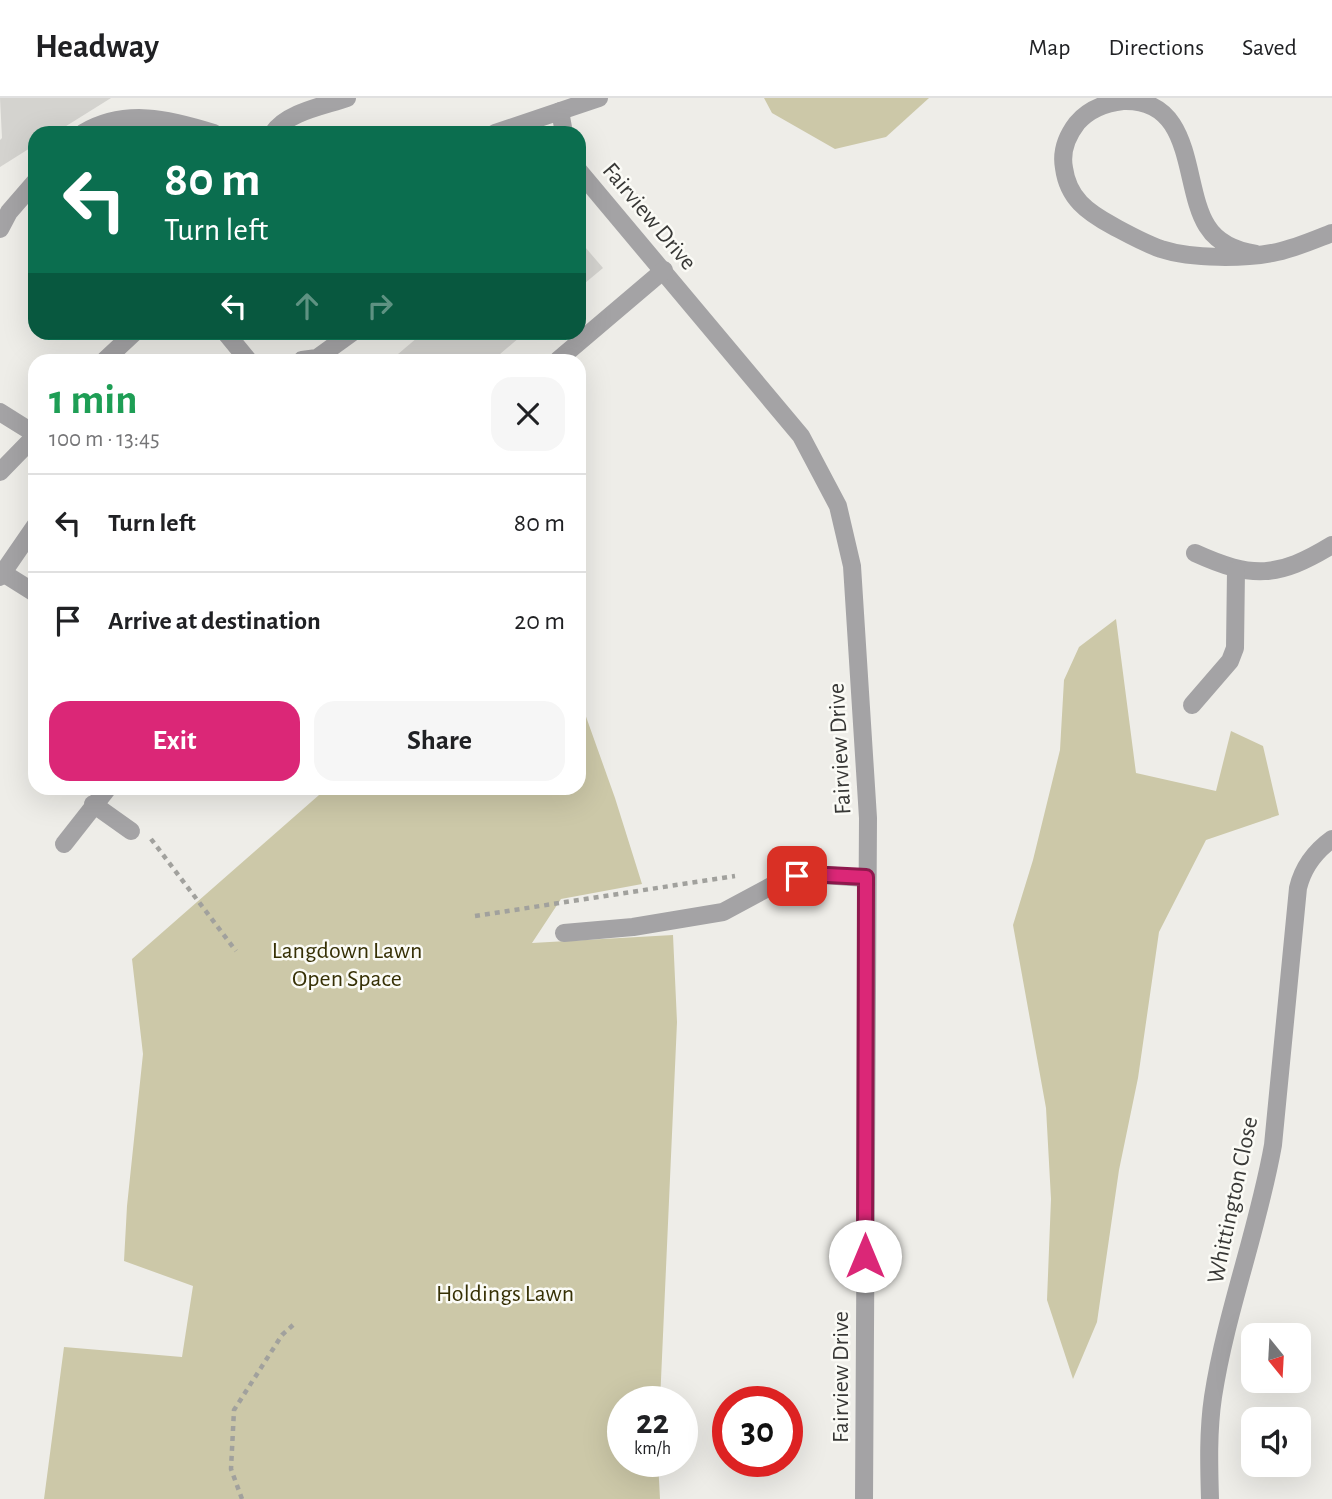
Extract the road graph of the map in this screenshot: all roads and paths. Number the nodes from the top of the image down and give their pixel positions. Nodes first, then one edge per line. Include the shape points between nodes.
1 (347, 98) edge
2 (599, 98) edge
3 (560, 111) junction
4 (98, 126) edge
5 (184, 126) edge
6 (277, 126) edge
7 (516, 126) edge
8 (563, 126) edge
9 (586, 179) edge
10 (28, 190) edge
11 (0, 229) edge
12 (1332, 233) edge
13 (1256, 254) junction
14 (664, 270) junction
15 (586, 336) edge
16 (126, 340) edge
17 (232, 340) edge
18 (342, 340) edge
19 (582, 340) edge
20 (111, 354) edge
21 (243, 354) edge
22 (323, 354) edge
23 (565, 354) edge
24 (0, 412) edge
25 (28, 430) edge
26 (28, 442) edge
27 (0, 472) edge
28 (28, 536) edge
29 (1332, 545) edge
30 (1195, 552) dead end
31 (1236, 570) junction
32 (1, 575) edge
33 (28, 589) edge
34 (1192, 705) dead end
35 (101, 795) edge
36 (93, 804) junction
37 (131, 831) joint
38 (1332, 839) edge
39 (64, 844) dead end
40 (746, 874) dead end
41 (866, 877) junction
42 (475, 916) dead end
43 (564, 933) dead end
44 (236, 951) dead end
45 (293, 1325) dead end
46 (242, 1499) edge
47 (864, 1499) edge
48 (1210, 1499) edge

1 - 6 street
2 - 3 street
3 - 7 street
3 - 8 street
4 - 5 street via 129,117
9 - 14 street, Fairview Drive
10 - 11 street
12 - 13 street via 1275,253
13 - 13 street via 1229,246 1208,228 1196,200 1183,143 1164,116 1150,106 1109,102 1078,122 1069,136 1063,162 1066,180 1084,208 1162,249
14 - 15 street
14 - 41 street, Fairview Drive via 801,436 838,506 852,566 868,818
16 - 20 street
17 - 21 street
18 - 22 street
19 - 23 street
24 - 25 street
26 - 27 street
28 - 32 street
29 - 31 street via 1275,571
30 - 31 street
31 - 34 street via 1235,648 1230,661
32 - 33 street
35 - 36 street
36 - 37 street
36 - 39 street
37 - 44 path via 153,840
38 - 48 street, Whittington Close via 1310,860 1297,888 1273,1145 1220,1357 1209,1432
40 - 42 path
41 - 43 street via 808,874 775,884 723,912
41 - 47 street, Fairview Drive
45 - 46 path via 234,1410 231,1469

